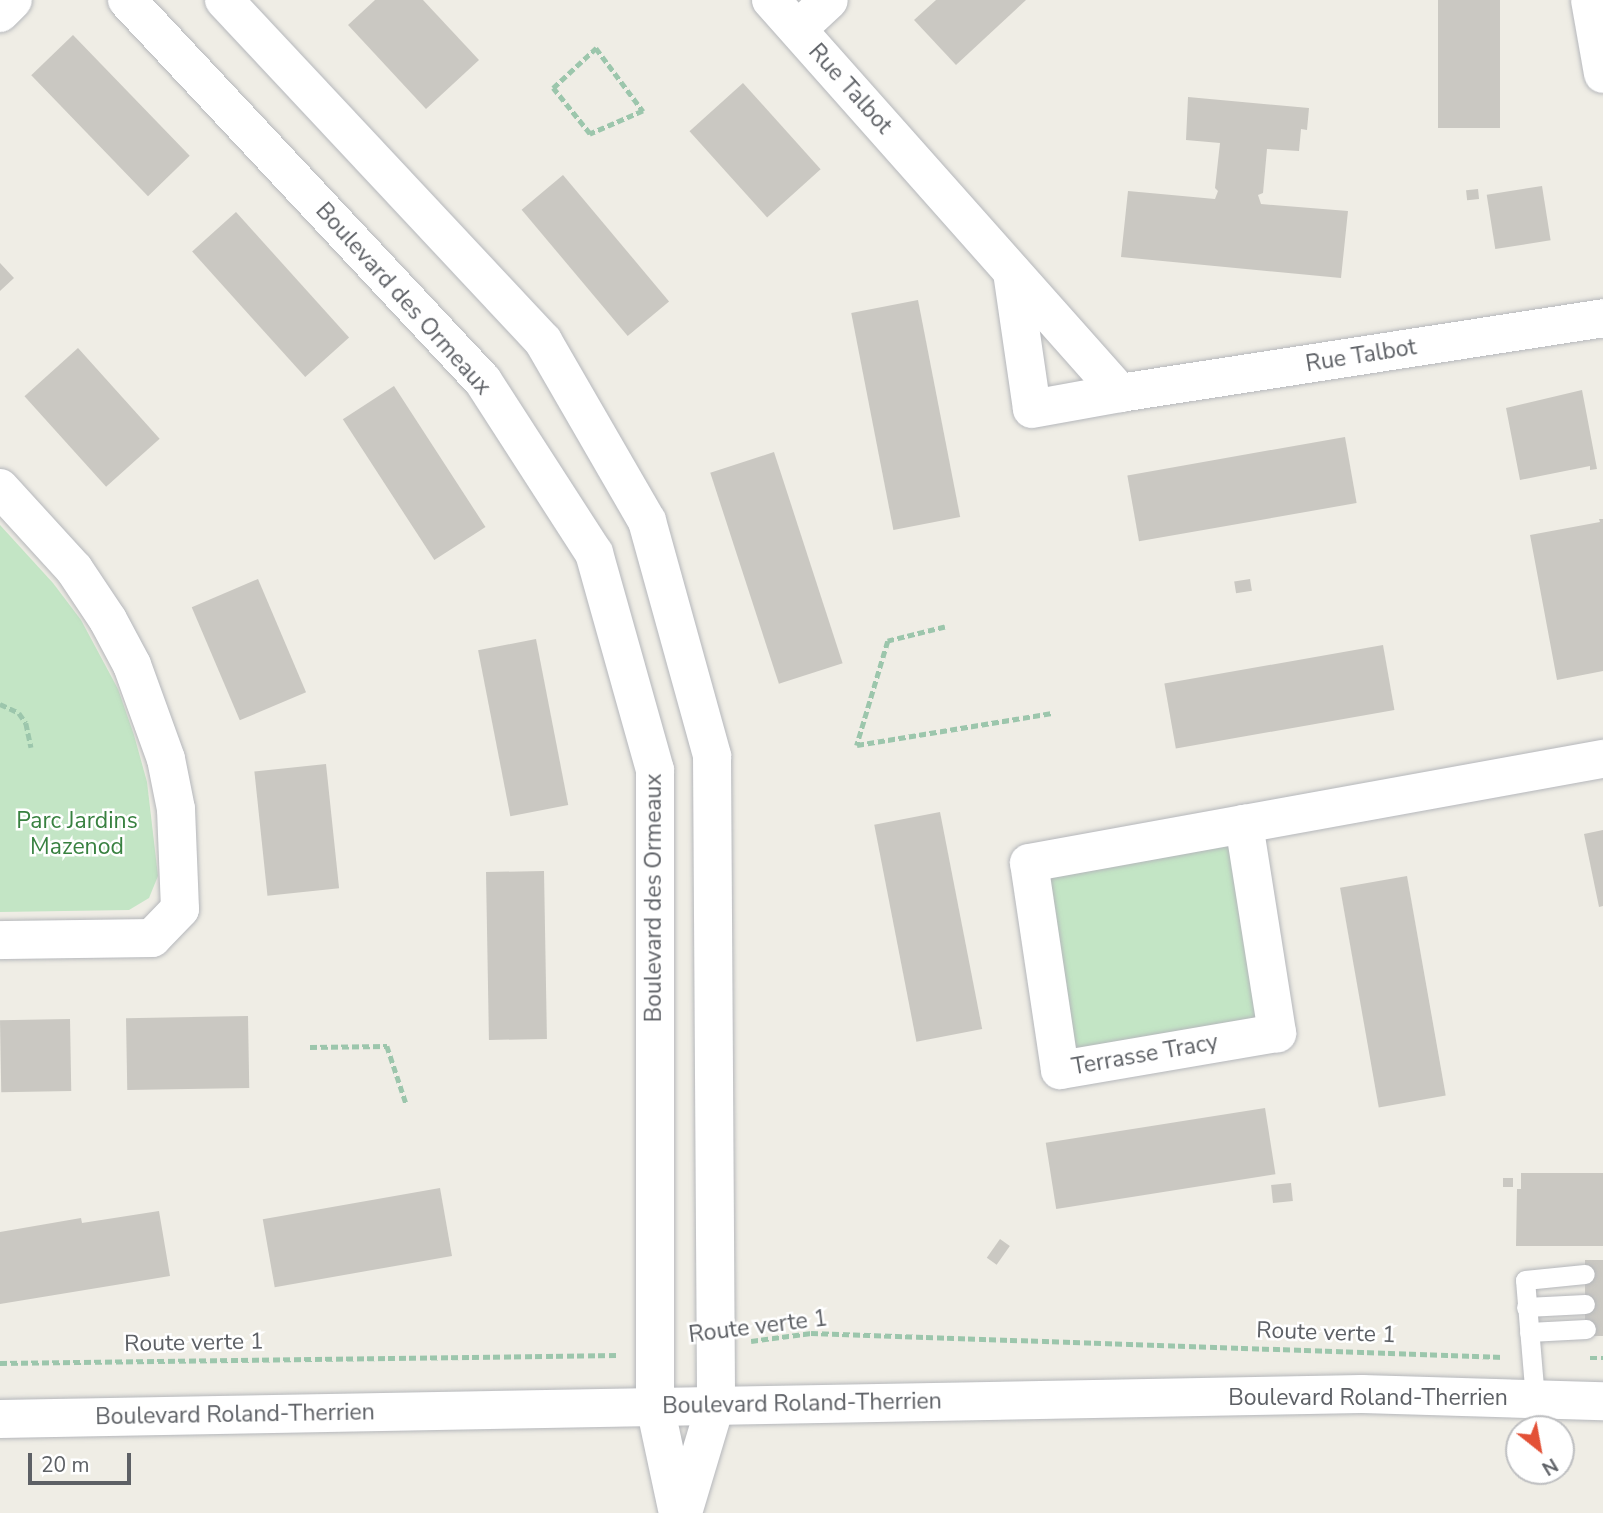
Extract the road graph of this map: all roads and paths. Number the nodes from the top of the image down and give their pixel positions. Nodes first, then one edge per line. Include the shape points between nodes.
1 (13, 0) edge
2 (127, 0) edge
3 (224, 0) edge
4 (771, 0) edge
5 (829, 0) edge
6 (1590, 0) edge
7 (0, 13) edge
8 (797, 30) junction
9 (596, 48) joint
10 (1603, 74) edge
11 (1013, 272) junction
12 (1603, 318) edge
13 (1120, 393) junction
14 (0, 488) edge
15 (945, 626) dead end
16 (0, 704) edge
17 (1052, 713) dead end
18 (31, 747) dead end
19 (1603, 759) edge
20 (1244, 824) junction
21 (0, 940) edge
22 (310, 1047) dead end
23 (406, 1103) dead end
24 (1585, 1274) dead end
25 (1585, 1304) dead end
26 (1526, 1307) junction
27 (1586, 1328) dead end
28 (1529, 1332) junction
29 (717, 1353) junction
30 (655, 1354) junction
31 (1531, 1357) junction
32 (1603, 1358) edge
33 (0, 1363) edge
34 (1535, 1399) junction
35 (1603, 1401) edge
36 (655, 1406) junction
37 (715, 1406) junction
38 (0, 1419) edge
39 (680, 1513) edge

1 - 7 street
2 - 30 street, Boulevard des Ormeaux via 482,381 594,553 655,770
3 - 29 street, Boulevard des Ormeaux via 543,341 648,521 712,756
4 - 8 street, Rue Talbot
5 - 8 street
6 - 10 street
8 - 11 street, Rue Talbot
9 - 9 path via 553,88 590,134 643,111
11 - 13 street, Rue Talbot
11 - 13 street, Rue Talbot via 1032,409
12 - 13 street, Rue Talbot
14 - 21 street via 74,569 132,665 166,759 176,809 180,909 152,938
15 - 17 path via 888,641 857,745
16 - 18 path via 19,713
19 - 20 street, Terrasse Tracy
20 - 20 street, Terrasse Tracy via 1029,863 1060,1070 1277,1033
22 - 23 path via 387,1046
24 - 26 lane via 1525,1280
25 - 26 lane
26 - 28 lane
27 - 28 lane
28 - 31 lane
29 - 31 path, Route verte 1 via 752,1341 811,1333
29 - 37 street, Boulevard des Ormeaux
30 - 33 path, Route verte 1
30 - 36 street, Boulevard des Ormeaux
31 - 32 path, Route verte 1
31 - 34 lane
34 - 35 street, Boulevard Roland-Therrien
34 - 37 street, Boulevard Roland-Therrien via 1362,1394
36 - 37 street, Boulevard Roland-Therrien
36 - 38 street, Boulevard Roland-Therrien
36 - 39 street, Boulevard des Ormeaux
37 - 39 street, Boulevard des Ormeaux

